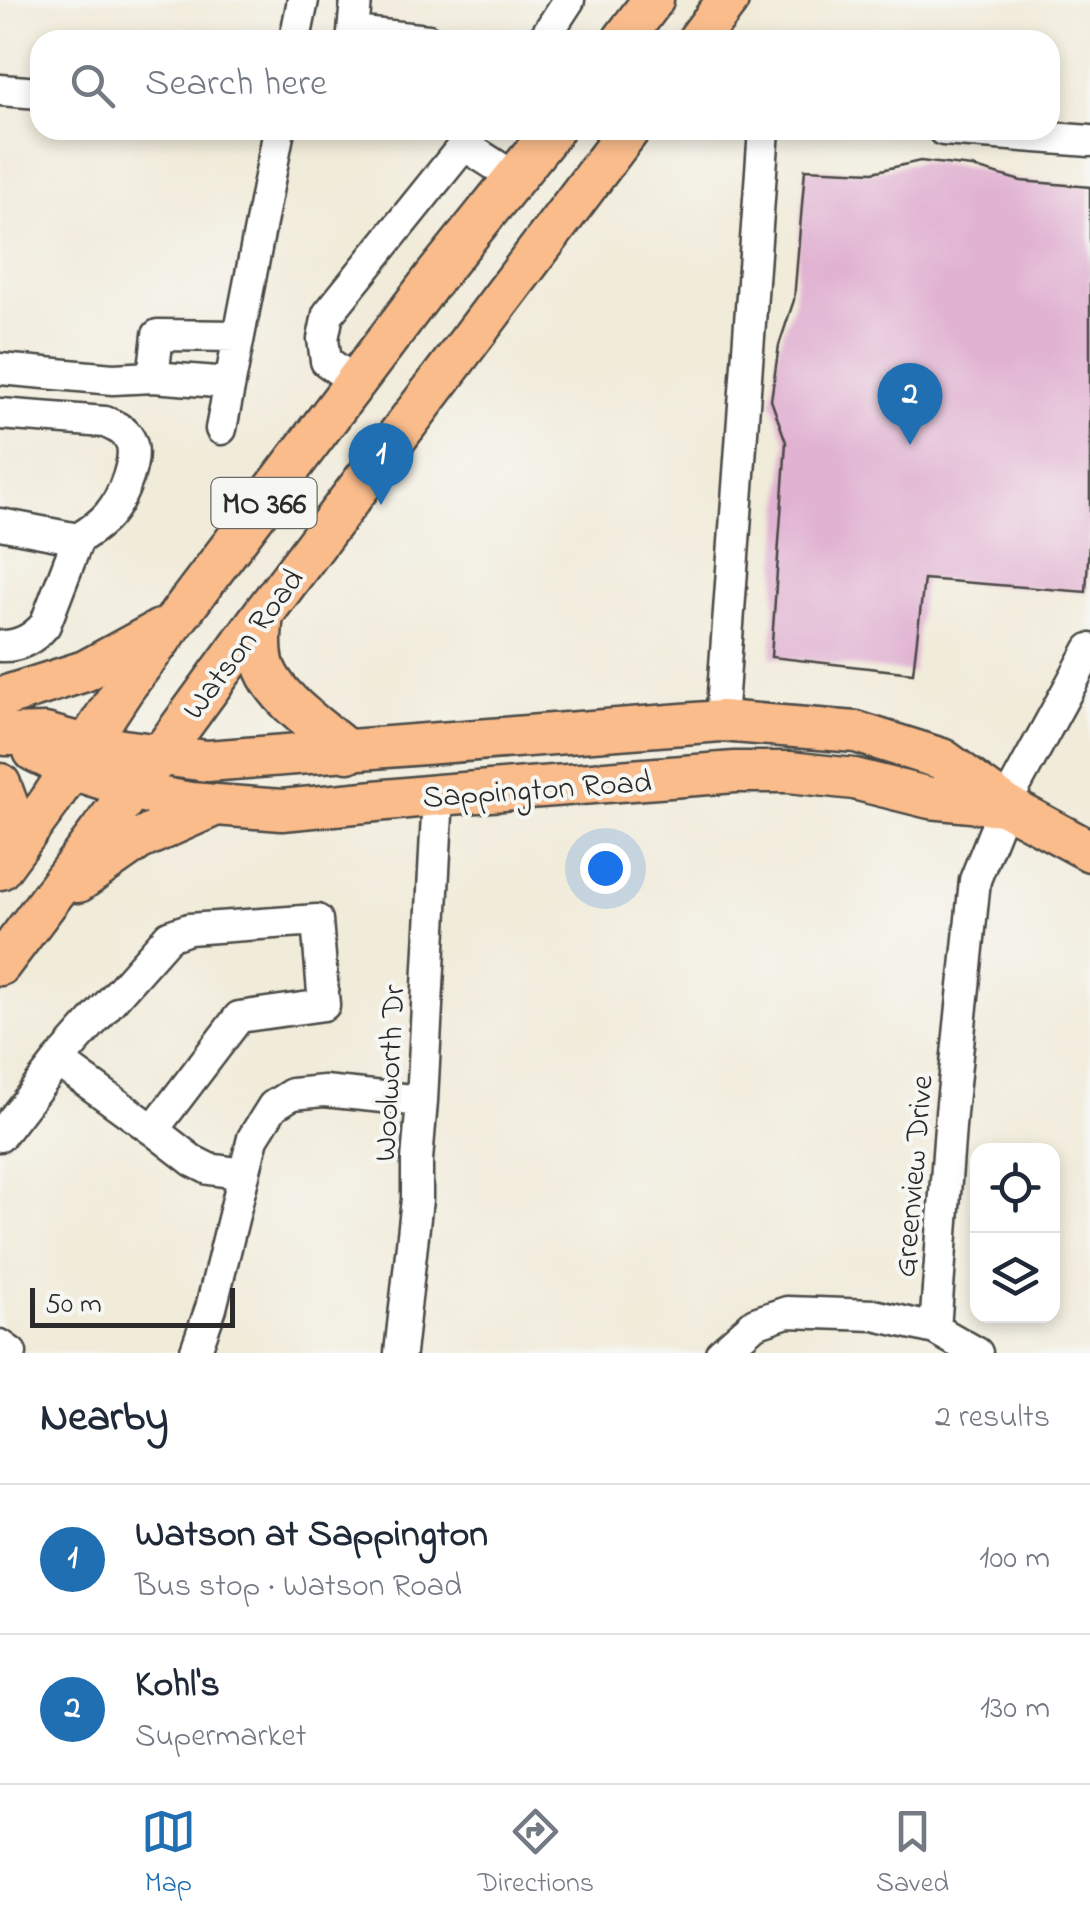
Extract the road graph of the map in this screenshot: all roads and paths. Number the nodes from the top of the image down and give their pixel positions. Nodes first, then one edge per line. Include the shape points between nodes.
1 (303, 0) edge
2 (356, 0) edge
3 (568, 0) edge
4 (653, 0) edge
5 (728, 0) edge
6 (298, 30) edge
7 (353, 30) edge
8 (548, 30) edge
9 (630, 30) edge
10 (706, 30) edge
11 (0, 90) edge
12 (30, 92) edge
13 (277, 140) edge
14 (544, 140) edge
15 (621, 140) edge
16 (767, 140) edge
17 (1060, 140) edge
18 (1090, 142) edge
19 (514, 177) junction
20 (239, 336) junction
21 (0, 370) edge
22 (153, 377) junction
23 (355, 382) junction
24 (230, 383) junction
25 (0, 414) edge
26 (221, 428) dead end
27 (0, 524) edge
28 (78, 540) junction
29 (263, 614) junction
30 (172, 624) junction
31 (0, 646) edge
32 (1090, 649) edge
33 (721, 721) junction
34 (2, 722) edge
35 (448, 744) junction
36 (348, 752) junction
37 (161, 754) junction
38 (78, 757) junction
39 (0, 784) edge
40 (132, 789) junction
41 (445, 795) junction
42 (216, 805) junction
43 (1004, 805) junction
44 (1090, 851) edge
45 (9, 857) edge
46 (43, 908) junction
47 (0, 965) edge
48 (58, 1061) junction
49 (422, 1101) junction
50 (153, 1130) junction
51 (0, 1136) edge
52 (244, 1174) junction
53 (935, 1329) junction
54 (0, 1345) edge
55 (11, 1353) edge
56 (195, 1353) edge
57 (400, 1353) edge
58 (721, 1353) edge
59 (976, 1353) edge

1 - 6 street
2 - 7 street
3 - 8 street
4 - 9 main road
5 - 10 main road
11 - 12 street
13 - 20 street
14 - 19 main road, Watson Road / MO 366
15 - 29 main road, Watson Road / MO 366
16 - 33 street
17 - 18 street
19 - 23 main road, Watson Road / MO 366
19 - 23 street via 464,145 328,314 326,361
20 - 22 street via 158,334
20 - 24 street
21 - 22 street
22 - 24 street
23 - 30 main road, Watson Road / MO 366
24 - 26 street
25 - 28 street via 105,422 132,442 120,498
27 - 28 street
28 - 31 street via 45,625 23,643
29 - 36 main road via 262,656 274,686
29 - 37 main road, Watson Road / MO 366
30 - 34 main road
30 - 38 main road, Watson Road / MO 366
32 - 43 street, Greenview Drive
33 - 35 main road, Sappington Road
33 - 43 main road, Sappington Road via 856,732 942,759
34 - 38 main road via 32,751
35 - 36 main road, Sappington Road
35 - 41 main road
36 - 37 main road, Sappington Road via 206,761
37 - 38 main road, Sappington Road
37 - 40 main road, Watson Road / MO 366
38 - 40 main road, Sappington Road
38 - 45 main road, Watson Road / MO 366
39 - 45 main road via 10,814
40 - 42 main road, Sappington Road
40 - 46 main road, Watson Road / MO 366
41 - 42 main road, Sappington Road via 282,810
41 - 43 main road, Sappington Road via 789,772
41 - 49 street, Woolworth Dr
42 - 46 main road via 138,840
43 - 44 main road, Sappington Road
43 - 53 street, Greenview Drive via 975,880
46 - 47 main road, Watson Road / MO 366
48 - 50 street
48 - 50 street via 169,936 189,928 317,920 324,1005 239,1017
48 - 51 street
49 - 52 street via 292,1094 273,1106 252,1138
49 - 57 street, Woolworth Dr
50 - 52 street via 209,1169
52 - 56 street
53 - 58 street, Greenview Drive via 874,1314 787,1312 755,1323
53 - 59 street
54 - 55 street

